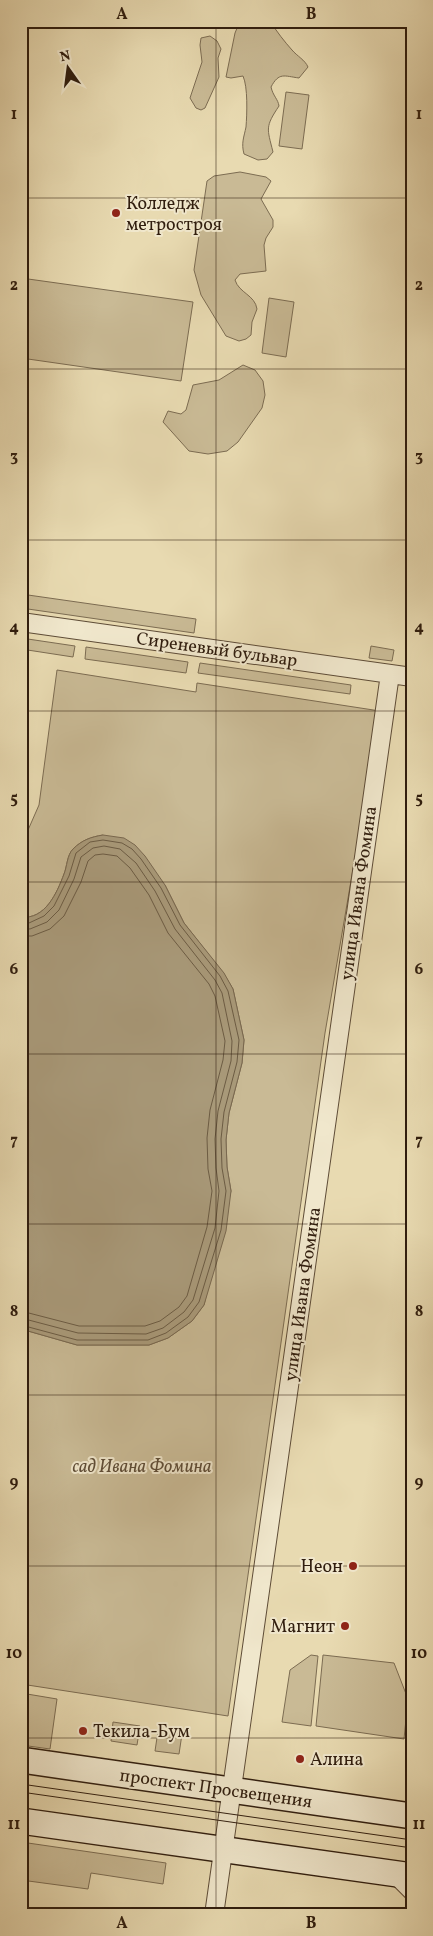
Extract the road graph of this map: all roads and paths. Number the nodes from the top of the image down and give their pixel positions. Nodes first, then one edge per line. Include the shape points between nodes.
1 (21, 622) edge
2 (390, 674) junction
3 (412, 677) edge
4 (21, 1760) edge
5 (231, 1790) junction
6 (410, 1814) edge
7 (21, 1821) edge
8 (223, 1849) junction
9 (403, 1875) edge
10 (412, 1891) edge
11 (214, 1915) edge

1 - 2 street, Сиреневый бульвар
2 - 3 street, Сиреневый бульвар
2 - 5 street, улица Ивана Фомина
4 - 5 main road, проспект Просвещения
5 - 6 main road, проспект Просвещения
5 - 8 street, улица Ивана Фомина
7 - 8 main road
8 - 9 main road
8 - 11 street, улица Ивана Фомина
9 - 10 street

